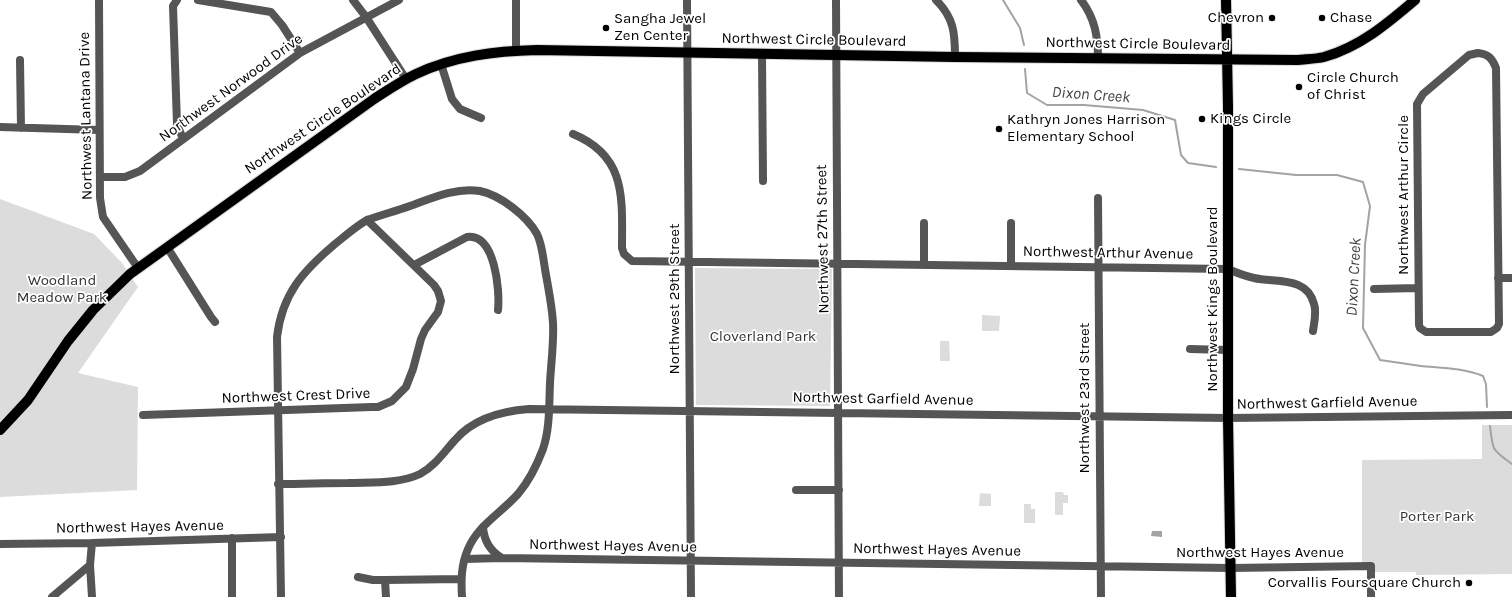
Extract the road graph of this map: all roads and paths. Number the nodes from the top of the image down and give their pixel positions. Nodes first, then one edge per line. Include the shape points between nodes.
1 (99, 0) edge
2 (177, 0) edge
3 (198, 0) edge
4 (353, 0) edge
5 (399, 0) edge
6 (516, 0) edge
7 (687, 0) edge
8 (836, 0) edge
9 (936, 0) edge
10 (1080, 0) edge
11 (1226, 0) edge
12 (1415, 0) edge
13 (366, 18) junction
14 (516, 51) junction
15 (687, 52) junction
16 (300, 53) junction
17 (762, 54) junction
18 (836, 56) junction
19 (955, 57) junction
20 (1098, 59) junction
21 (20, 60) dead end
22 (1227, 61) junction
23 (441, 64) junction
24 (406, 79) junction
25 (480, 118) dead end
26 (0, 127) edge
27 (21, 128) junction
28 (99, 130) junction
29 (574, 134) dead end
30 (183, 139) junction
31 (100, 177) junction
32 (763, 181) dead end
33 (1098, 198) dead end
34 (367, 220) junction
35 (924, 223) dead end
36 (1011, 223) dead end
37 (167, 246) junction
38 (689, 262) junction
39 (838, 264) junction
40 (924, 264) junction
41 (414, 265) junction
42 (1011, 266) junction
43 (1098, 267) junction
44 (138, 268) junction
45 (1228, 269) junction
46 (1498, 278) junction
47 (1512, 278) edge
48 (1418, 288) junction
49 (1374, 289) dead end
50 (498, 310) dead end
51 (215, 322) dead end
52 (1313, 331) dead end
53 (1190, 349) dead end
54 (1228, 350) junction
55 (549, 409) junction
56 (278, 411) junction
57 (690, 411) junction
58 (839, 413) junction
59 (143, 415) dead end
60 (1512, 415) edge
61 (1100, 416) junction
62 (1228, 418) junction
63 (0, 430) edge
64 (278, 484) junction
65 (796, 490) dead end
66 (839, 490) junction
67 (483, 526) junction
68 (232, 538) junction
69 (281, 538) junction
70 (92, 543) junction
71 (0, 544) edge
72 (465, 558) junction
73 (502, 558) junction
74 (691, 561) junction
75 (839, 563) junction
76 (90, 565) junction
77 (1100, 566) junction
78 (1231, 568) junction
79 (358, 577) dead end
80 (461, 579) junction
81 (385, 580) junction
82 (52, 597) edge
83 (92, 597) edge
84 (232, 597) edge
85 (280, 597) edge
86 (386, 597) edge
87 (462, 597) edge
88 (691, 597) edge
89 (839, 597) edge
90 (1101, 597) edge
91 (1231, 597) edge
92 (1371, 597) edge

1 - 28 street, Northwest Lantana Drive
2 - 30 street via 173,6 176,124
3 - 16 street via 271,12
4 - 13 street
5 - 13 street, Northwest Norwood Drive
6 - 14 street
7 - 15 street, Northwest 29th Street
8 - 18 street, Northwest 27th Street
9 - 19 street via 952,24 955,34
10 - 20 street via 1089,12 1097,33
11 - 22 main road, Northwest Kings Boulevard
12 - 22 main road, Northwest Circle Boulevard via 1381,29 1322,57
13 - 16 street, Northwest Norwood Drive
13 - 24 street
14 - 15 main road, Northwest Circle Boulevard
14 - 23 main road, Northwest Circle Boulevard via 478,54
15 - 17 main road, Northwest Circle Boulevard
15 - 38 street, Northwest 29th Street
16 - 30 street, Northwest Norwood Drive
17 - 18 main road, Northwest Circle Boulevard
17 - 32 street
18 - 19 main road, Northwest Circle Boulevard
18 - 39 street, Northwest 27th Street
19 - 20 main road, Northwest Circle Boulevard
20 - 22 main road, Northwest Circle Boulevard
21 - 27 street
22 - 45 main road, Northwest Kings Boulevard
23 - 24 main road, Northwest Circle Boulevard
23 - 25 street via 452,99 460,109
24 - 37 main road, Northwest Circle Boulevard via 348,117
26 - 27 street
27 - 28 street
28 - 31 street, Northwest Lantana Drive
29 - 38 street, Northwest Arthur Avenue via 593,144 614,168 622,197 622,248 627,258 636,261
30 - 31 street, Northwest Norwood Drive via 131,176
31 - 44 street, Northwest Lantana Drive via 103,217
33 - 43 street, Northwest 23rd Street
34 - 41 street, Northwest Crest Drive
34 - 55 street via 436,196 469,191 493,195 524,217 540,241 551,305 553,330
34 - 56 street via 321,256 296,283 286,301 277,338
35 - 40 street
36 - 42 street, Northwest Arthur Avenue
37 - 44 main road, Northwest Circle Boulevard
37 - 51 street
38 - 39 street, Northwest Arthur Avenue
38 - 57 street, Northwest 29th Street
39 - 40 street, Northwest Arthur Avenue
39 - 58 street, Northwest 27th Street
40 - 42 street, Northwest Arthur Avenue
41 - 50 street via 467,237 478,238 488,253 496,274
41 - 56 street, Northwest Crest Drive via 434,285 440,297 440,306 425,330 409,382 400,394 378,407
42 - 43 street, Northwest Arthur Avenue
43 - 45 street, Northwest Arthur Avenue
43 - 61 street, Northwest 23rd Street
44 - 63 main road, Northwest Circle Boulevard via 92,310 28,400
45 - 52 street, Northwest Arthur Avenue via 1255,278 1293,282 1302,286 1315,304
45 - 54 main road, Northwest Kings Boulevard
46 - 47 street
46 - 48 street, Northwest Arthur Circle via 1499,324 1491,332 1423,331 1419,325
46 - 48 street, Northwest Arthur Circle via 1496,68 1491,58 1478,53 1469,56 1418,100
48 - 49 street
53 - 54 street
54 - 62 main road, Northwest Kings Boulevard
55 - 57 street, Northwest Garfield Avenue
55 - 64 street, Northwest Garfield Avenue via 509,410 480,420 459,435 430,468 408,478 390,481
55 - 67 street via 546,437 532,472 518,494
56 - 59 street, Northwest Crest Drive
56 - 64 street
57 - 58 street, Northwest Garfield Avenue
57 - 74 street, Northwest 29th Street
58 - 61 street, Northwest Garfield Avenue
58 - 66 street, Northwest 27th Street
60 - 62 street, Northwest Garfield Avenue
61 - 62 street, Northwest Garfield Avenue
61 - 77 street, Northwest 23rd Street
62 - 78 main road, Northwest Kings Boulevard
64 - 69 street
65 - 66 street
66 - 75 street, Northwest 27th Street
67 - 72 street
67 - 73 street via 487,544
68 - 69 street, Northwest Hayes Avenue
68 - 70 street, Northwest Hayes Avenue
68 - 84 street
69 - 85 street
70 - 71 street, Northwest Hayes Avenue
70 - 76 street
72 - 73 street, Northwest Hayes Avenue
72 - 80 street
73 - 74 street, Northwest Hayes Avenue
74 - 75 street, Northwest Hayes Avenue
74 - 88 street, Northwest 29th Street
75 - 77 street, Northwest Hayes Avenue
75 - 89 street, Northwest 27th Street
76 - 82 street
76 - 83 street
77 - 78 street, Northwest Hayes Avenue
77 - 90 street, Northwest 23rd Street
78 - 91 main road, Northwest Kings Boulevard
78 - 92 street, Northwest Hayes Avenue via 1371,566
79 - 81 street
80 - 81 street
80 - 87 street
81 - 86 street

